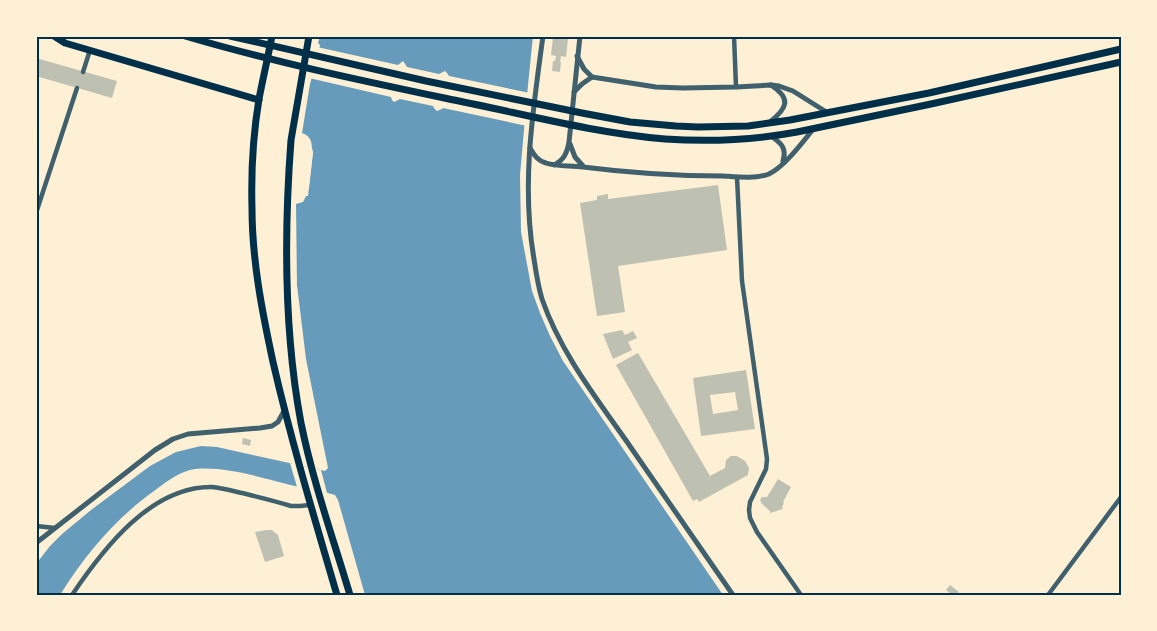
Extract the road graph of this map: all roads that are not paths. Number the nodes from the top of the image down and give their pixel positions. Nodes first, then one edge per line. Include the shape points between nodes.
1 (185, 36) edge
2 (230, 36) edge
3 (272, 36) edge
4 (543, 36) edge
5 (580, 36) edge
6 (734, 36) edge
7 (309, 37) edge
8 (58, 38) edge
9 (1121, 49) edge
10 (90, 50) junction
11 (577, 56) junction
12 (1121, 62) edge
13 (83, 72) dead end
14 (592, 77) junction
15 (771, 85) junction
16 (736, 87) junction
17 (77, 88) dead end
18 (574, 92) junction
19 (259, 100) junction
20 (828, 113) junction
21 (769, 123) junction
22 (814, 128) junction
23 (770, 136) junction
24 (570, 142) junction
25 (530, 148) junction
26 (782, 164) junction
27 (553, 165) junction
28 (583, 166) junction
29 (737, 177) junction
30 (36, 213) edge
31 (284, 411) junction
32 (1121, 497) edge
33 (310, 505) junction
34 (36, 526) edge
35 (55, 528) junction
36 (36, 543) edge
37 (72, 595) edge
38 (337, 595) edge
39 (350, 595) edge
40 (733, 595) edge
41 (801, 595) edge
42 (1048, 595) edge

1 - 23 main road via 230,50 580,126 666,139
2 - 21 main road via 426,81 630,122 676,126
3 - 19 main road
4 - 25 street
5 - 11 street
6 - 16 street
7 - 39 main road via 291,140 287,212 291,351 301,423
8 - 10 main road
9 - 20 main road
10 - 13 street
10 - 19 main road
11 - 14 street
11 - 18 street
12 - 22 main road
14 - 16 street via 656,87
14 - 18 street
15 - 16 street
15 - 20 street via 788,89
15 - 21 street via 783,95 785,106
17 - 30 street
18 - 24 street
19 - 31 main road via 253,158 253,247 263,315
20 - 21 main road
22 - 23 main road
22 - 26 street
23 - 26 street via 783,147
24 - 27 street via 568,152
24 - 28 street via 575,158
25 - 27 street via 540,161
25 - 40 street via 530,239 542,298 553,327 592,393
26 - 29 street via 768,174
27 - 28 street
28 - 29 street via 648,174
29 - 41 street via 742,281 768,459 750,502 750,518
31 - 33 main road
31 - 35 street via 272,426 201,432 173,439
32 - 42 street
33 - 37 street via 291,506 214,487 196,488 170,496 123,531
33 - 38 main road
34 - 35 street
35 - 36 street

